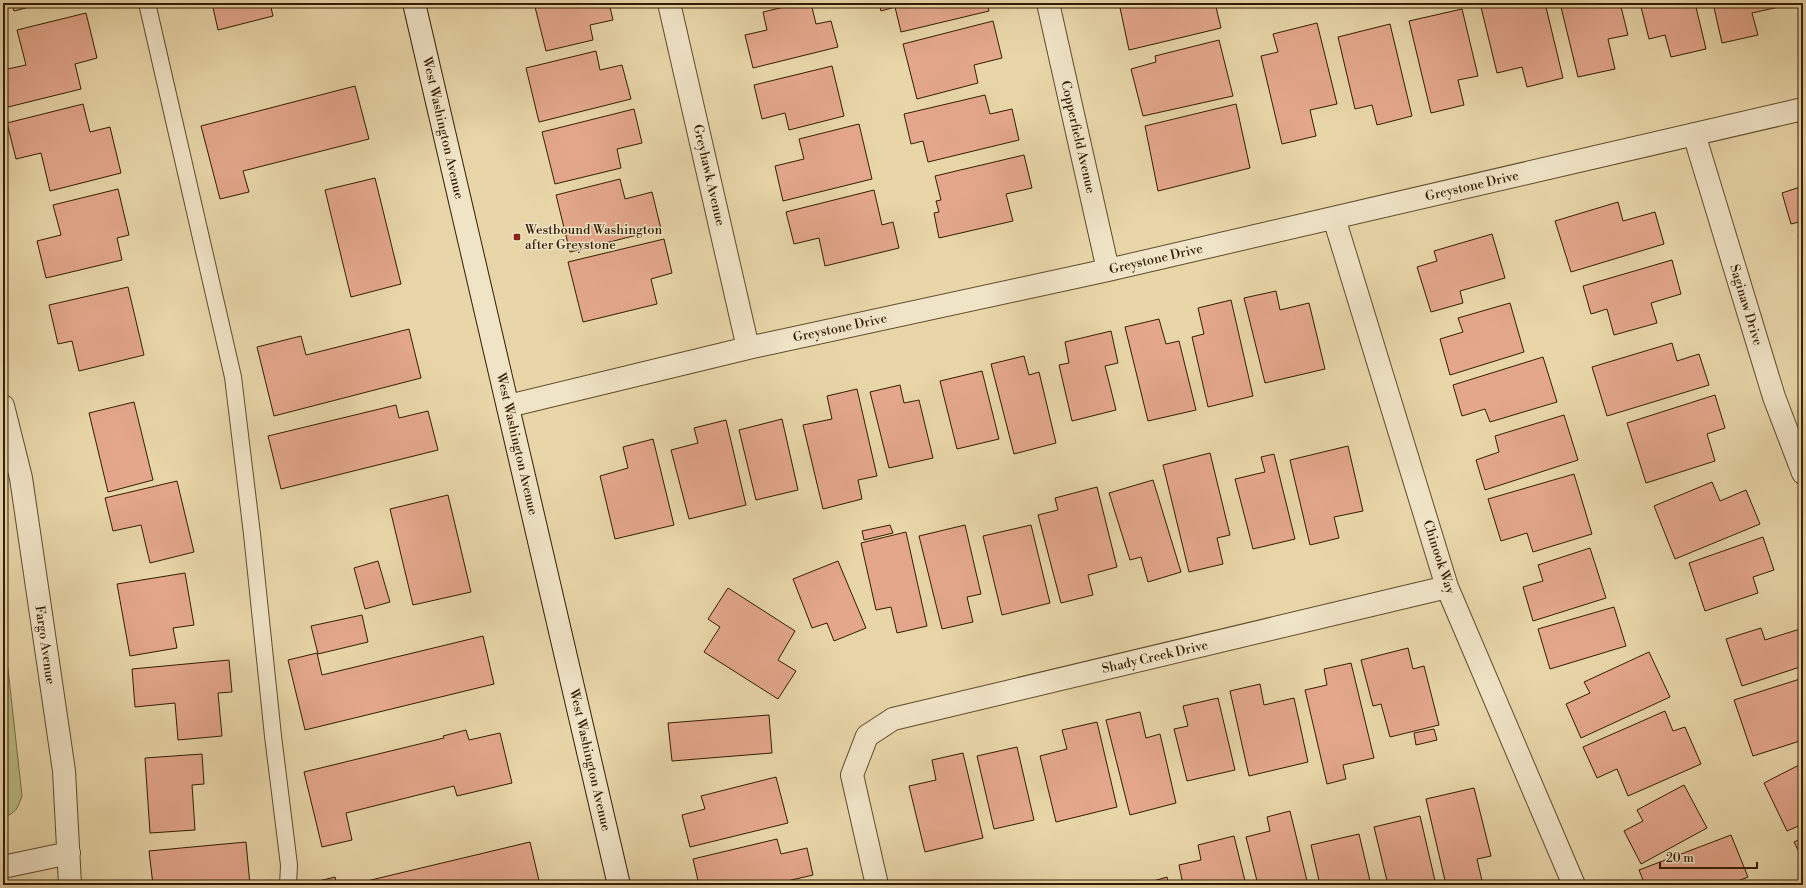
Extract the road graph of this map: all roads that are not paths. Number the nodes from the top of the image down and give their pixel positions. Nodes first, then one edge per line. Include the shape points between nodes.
1 (147, 3) edge
2 (414, 3) edge
3 (669, 3) edge
4 (1048, 3) edge
5 (1803, 109) edge
6 (1694, 134) junction
7 (1334, 218) junction
8 (1108, 270) junction
9 (748, 348) junction
10 (3, 406) edge
11 (508, 406) junction
12 (1803, 474) edge
13 (1447, 587) junction
14 (68, 853) junction
15 (3, 867) edge
16 (70, 885) edge
17 (288, 885) edge
18 (619, 885) edge
19 (877, 885) edge
20 (1574, 885) edge

1 - 17 lane via 233,377 289,865
2 - 11 street, West Washington Avenue
3 - 9 street, Greyhawk Avenue
4 - 8 street, Copperfield Avenue
5 - 6 street, Greystone Drive
6 - 7 street, Greystone Drive
6 - 12 street, Saginaw Drive via 1774,397
7 - 8 street, Greystone Drive
7 - 13 street, Chinook Way
8 - 9 street, Greystone Drive
9 - 11 street, Greystone Drive
10 - 14 street, Fargo Avenue via 20,478 62,756
11 - 18 street, West Washington Avenue
13 - 19 street, Shady Creek Drive via 893,719 867,736 852,775
13 - 20 street, Chinook Way
14 - 15 street
14 - 16 street, Fargo Avenue

